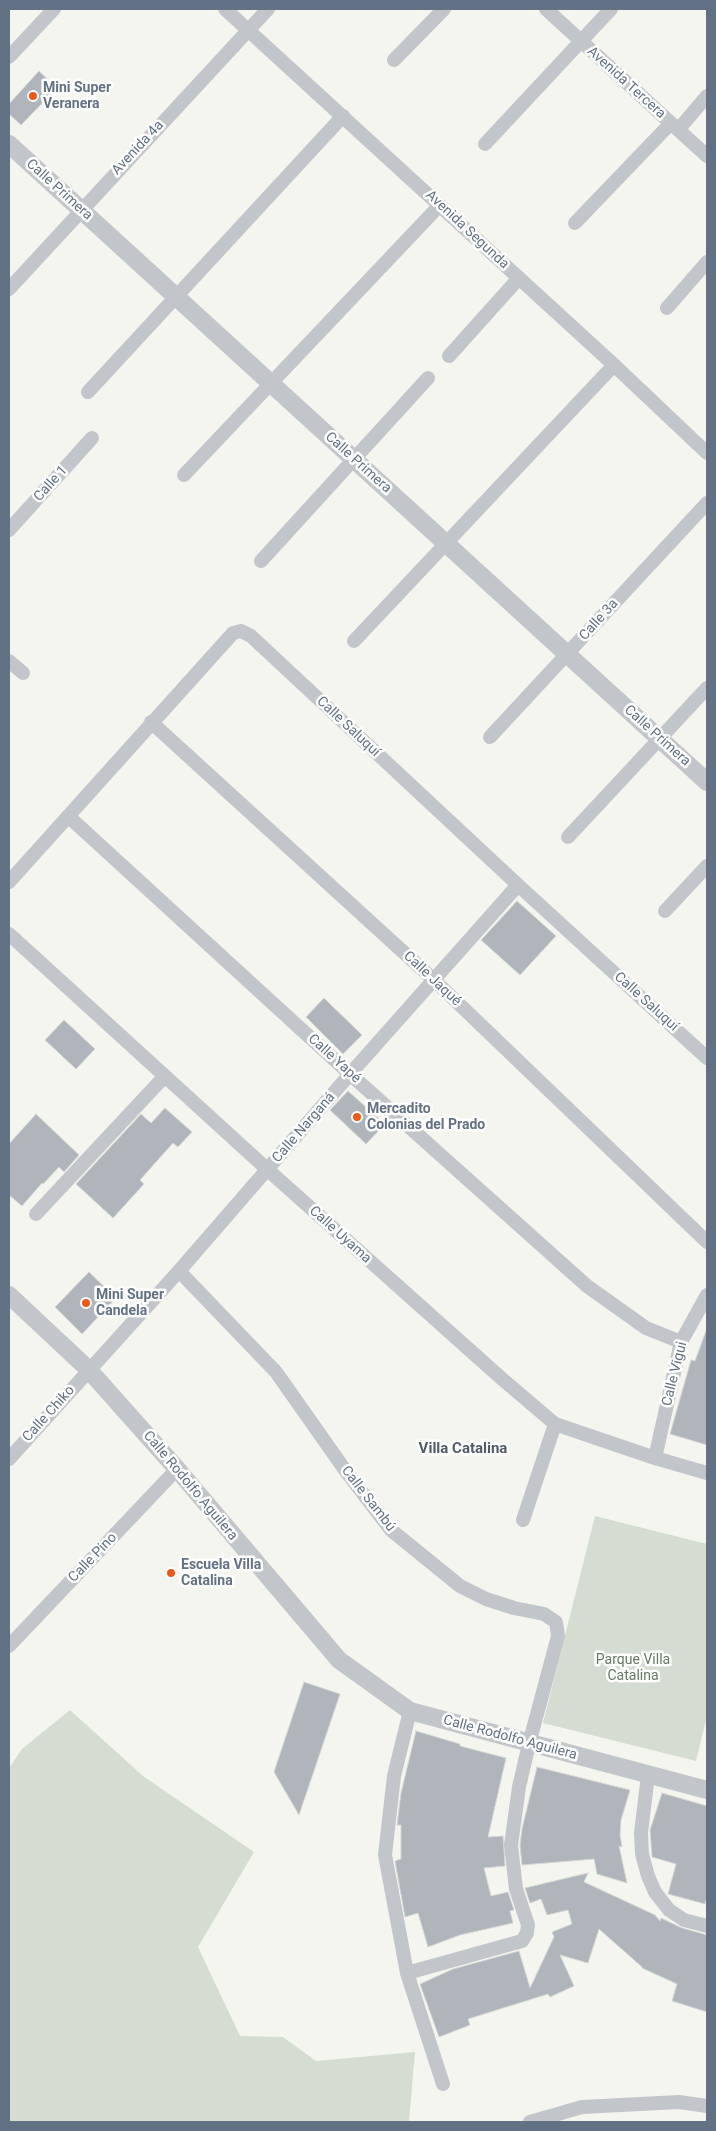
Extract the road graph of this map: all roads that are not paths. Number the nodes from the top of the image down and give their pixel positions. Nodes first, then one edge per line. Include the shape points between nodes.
1 (54, 9) edge
2 (225, 9) edge
3 (268, 9) edge
4 (444, 9) edge
5 (546, 9) edge
6 (610, 9) edge
7 (248, 30) junction
8 (581, 42) junction
9 (9, 57) edge
10 (394, 60) dead end
11 (707, 96) edge
12 (343, 116) junction
13 (675, 126) junction
14 (9, 144) edge
15 (485, 144) dead end
16 (707, 156) edge
17 (440, 205) junction
18 (81, 210) junction
19 (575, 223) dead end
20 (707, 262) edge
21 (519, 278) junction
22 (9, 289) edge
23 (176, 297) junction
24 (667, 308) dead end
25 (448, 356) dead end
26 (614, 365) junction
27 (428, 378) dead end
28 (271, 384) junction
29 (88, 392) dead end
30 (92, 438) dead end
31 (707, 453) edge
32 (354, 459) junction
33 (184, 475) dead end
34 (707, 502) edge
35 (9, 530) edge
36 (446, 544) junction
37 (261, 561) dead end
38 (354, 641) dead end
39 (568, 655) junction
40 (9, 661) edge
41 (23, 673) dead end
42 (707, 688) edge
43 (151, 722) junction
44 (490, 737) dead end
45 (660, 739) junction
46 (707, 782) edge
47 (68, 816) junction
48 (568, 837) dead end
49 (707, 866) edge
50 (9, 882) edge
51 (518, 885) junction
52 (665, 912) dead end
53 (9, 934) edge
54 (434, 980) junction
55 (707, 1058) edge
56 (350, 1074) junction
57 (164, 1077) junction
58 (268, 1170) junction
59 (36, 1214) dead end
60 (707, 1242) edge
61 (179, 1271) junction
62 (9, 1294) edge
63 (707, 1295) edge
64 (681, 1342) junction
65 (88, 1369) junction
66 (556, 1424) junction
67 (655, 1458) junction
68 (9, 1459) edge
69 (178, 1470) junction
70 (707, 1473) edge
71 (523, 1520) dead end
72 (9, 1646) edge
73 (410, 1711) junction
74 (529, 1744) junction
75 (648, 1775) junction
76 (707, 1790) edge
77 (707, 1926) edge
78 (407, 1973) junction
79 (443, 2084) dead end
80 (707, 2106) edge
81 (530, 2122) edge

1 - 9 street
2 - 7 street, Avenida Segunda
3 - 7 street, Avenida 4a
4 - 10 street
5 - 8 street, Avenida Tercera
6 - 8 street
7 - 12 street, Avenida Segunda
7 - 18 street, Avenida 4a
8 - 13 street, Avenida Tercera
8 - 15 street
11 - 13 street
12 - 17 street, Avenida Segunda
12 - 23 street
13 - 16 street, Avenida Tercera
13 - 19 street
14 - 18 street, Calle Primera
17 - 21 street, Avenida Segunda
17 - 28 street
18 - 22 street, Avenida 4a
18 - 23 street, Calle Primera
20 - 24 street
21 - 25 street
21 - 26 street, Avenida Segunda
23 - 28 street, Calle Primera
23 - 29 street
26 - 31 street, Avenida Segunda
26 - 36 street
27 - 32 street
28 - 32 street, Calle Primera
28 - 33 street
30 - 35 street, Calle 1
32 - 36 street, Calle Primera
32 - 37 street
34 - 39 street, Calle 3a
36 - 38 street
36 - 39 street, Calle Primera
39 - 44 street, Calle 3a
39 - 45 street, Calle Primera
40 - 41 street
42 - 45 street
43 - 47 street, Calle Saluquí
43 - 51 street, Calle Saluquí via 233,633 241,631 251,636
43 - 54 street, Calle Jaqué
45 - 46 street, Calle Primera
45 - 48 street
47 - 50 street, Calle Saluquí
47 - 56 street, Calle Yapé
49 - 52 street
51 - 54 street, Calle Narganá
51 - 55 street, Calle Saluquí
53 - 57 street, Calle Uyama
54 - 56 street, Calle Narganá
54 - 60 street, Calle Jaqué
56 - 58 street, Calle Narganá
56 - 64 street, Calle Yapé via 587,1286 646,1328
57 - 58 street, Calle Uyama
57 - 59 street
58 - 61 street, Calle Narganá
58 - 66 street, Calle Uyama
61 - 65 street, Calle Narganá
61 - 74 street, Calle Sambú via 276,1372 391,1530 460,1586 486,1599 544,1614 556,1622 558,1636
62 - 65 street, Calle Rodolfo Aguilera
63 - 64 street, Calle Vigui
64 - 67 street, Calle Vigui
65 - 68 street, Calle Chiko
65 - 69 street, Calle Rodolfo Aguilera
66 - 67 street, Calle Uyama
66 - 71 street
67 - 70 street, Calle Uyama
69 - 72 street, Calle Pino
69 - 73 street, Calle Rodolfo Aguilera via 339,1660
73 - 74 street, Calle Rodolfo Aguilera
73 - 78 street via 394,1776 385,1855
74 - 75 street, Calle Rodolfo Aguilera
74 - 78 street via 511,1845 516,1889 528,1925 527,1933 522,1941
75 - 76 street, Calle Rodolfo Aguilera
75 - 77 street via 641,1833 648,1876 669,1910 684,1920
78 - 79 street
80 - 81 street via 678,2102 582,2107

